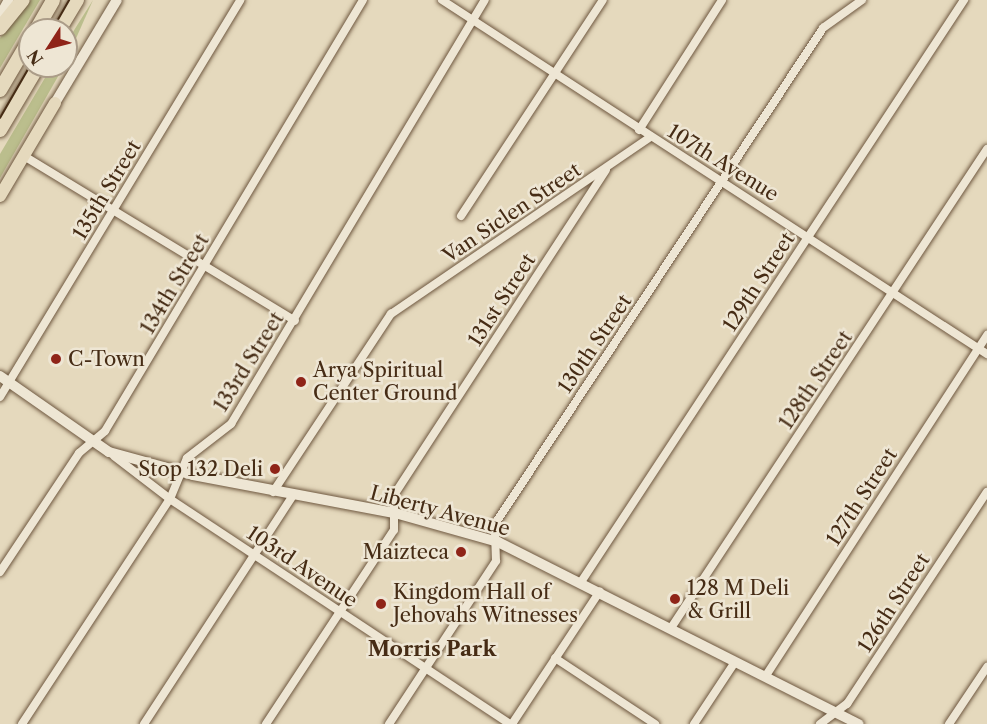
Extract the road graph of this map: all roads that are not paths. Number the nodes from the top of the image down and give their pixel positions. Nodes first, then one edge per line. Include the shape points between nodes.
1 (9, 0) edge
2 (23, 0) edge
3 (53, 0) edge
4 (77, 0) edge
5 (117, 0) edge
6 (240, 0) edge
7 (363, 0) edge
8 (442, 0) edge
9 (485, 0) edge
10 (603, 0) edge
11 (722, 0) edge
12 (862, 0) edge
13 (964, 0) edge
14 (0, 16) edge
15 (43, 18) edge
16 (66, 18) edge
17 (473, 21) junction
18 (0, 28) edge
19 (18, 59) edge
20 (554, 74) junction
21 (31, 78) edge
22 (0, 90) edge
23 (55, 103) joint
24 (0, 130) edge
25 (639, 130) junction
26 (650, 137) junction
27 (987, 149) edge
28 (24, 156) junction
29 (606, 170) junction
30 (723, 181) junction
31 (0, 196) edge
32 (114, 211) junction
33 (461, 216) dead end
34 (808, 236) junction
35 (204, 267) junction
36 (894, 292) junction
37 (295, 321) junction
38 (987, 335) edge
39 (978, 348) junction
40 (987, 354) edge
41 (5, 379) edge
42 (0, 397) edge
43 (93, 441) junction
44 (109, 452) junction
45 (182, 472) junction
46 (273, 492) junction
47 (987, 492) edge
48 (293, 495) junction
49 (170, 499) junction
50 (395, 513) junction
51 (498, 542) junction
52 (256, 555) junction
53 (0, 572) edge
54 (581, 582) junction
55 (600, 591) junction
56 (340, 612) junction
57 (671, 628) junction
58 (555, 658) junction
59 (735, 662) junction
60 (987, 667) edge
61 (425, 669) junction
62 (765, 676) junction
63 (835, 712) junction
64 (22, 724) edge
65 (144, 724) edge
66 (266, 724) edge
67 (389, 724) edge
68 (511, 724) edge
69 (655, 724) edge
70 (693, 724) edge
71 (820, 724) edge
72 (859, 724) edge
73 (949, 724) edge

1 - 14 street
2 - 18 highway
3 - 15 highway
4 - 16 highway
5 - 23 street
6 - 32 street, 135th Street
7 - 35 street, 134th Street
8 - 17 street, 107th Avenue
9 - 17 street, 133rd Street
10 - 20 street
11 - 25 street
12 - 30 street, 130th Street via 822,28
13 - 34 street, 129th Street
17 - 20 street, 107th Avenue
17 - 37 street, 133rd Street
19 - 22 highway
20 - 25 street, 107th Avenue
20 - 33 street
21 - 24 highway
23 - 28 main road
25 - 26 street, 107th Avenue
26 - 29 street, Van Siclen Street
26 - 30 street, 107th Avenue
27 - 36 street, 128th Street
28 - 31 main road
28 - 32 street
29 - 46 street, Van Siclen Street via 391,314
29 - 50 street, 131st Street via 394,495
30 - 34 street, 107th Avenue
30 - 51 street, 130th Street via 495,524
32 - 35 street
32 - 41 street, 135th Street
34 - 36 street, 107th Avenue
34 - 54 street, 129th Street
35 - 37 street
35 - 43 street, 134th Street via 105,431
36 - 39 street, 107th Avenue
36 - 57 street, 128th Street
37 - 45 street, 133rd Street via 231,424 187,458
38 - 39 street, 127th Street
39 - 40 street, 107th Avenue
39 - 62 street, 127th Street
41 - 42 street, 135th Street
41 - 43 street, Liberty Avenue
43 - 44 street, Liberty Avenue
43 - 53 street, 134th Street via 79,453
44 - 45 street, Liberty Avenue
44 - 49 street, 103rd Avenue
45 - 46 street, Liberty Avenue
45 - 49 street, 133rd Street
46 - 48 street, Liberty Avenue
47 - 63 street, 126th Street via 847,704
48 - 50 street, Liberty Avenue
48 - 52 street
49 - 52 street, 103rd Avenue
49 - 64 street, 133rd Street
50 - 51 street, Liberty Avenue
50 - 56 street, 131st Street via 394,530
51 - 54 street, Liberty Avenue
51 - 61 street, 130th Street via 496,561
52 - 56 street, 103rd Avenue
52 - 65 street
54 - 55 street, Liberty Avenue
55 - 57 street, Liberty Avenue
55 - 58 street
56 - 61 street, 103rd Avenue
56 - 66 street, 131st Street
57 - 59 street, Liberty Avenue
58 - 68 street
58 - 69 street
59 - 62 street, Liberty Avenue
59 - 70 street
60 - 73 street
61 - 67 street, 130th Street
61 - 68 street, 103rd Avenue
62 - 63 street, Liberty Avenue
63 - 71 street, 126th Street
63 - 72 street, Liberty Avenue

